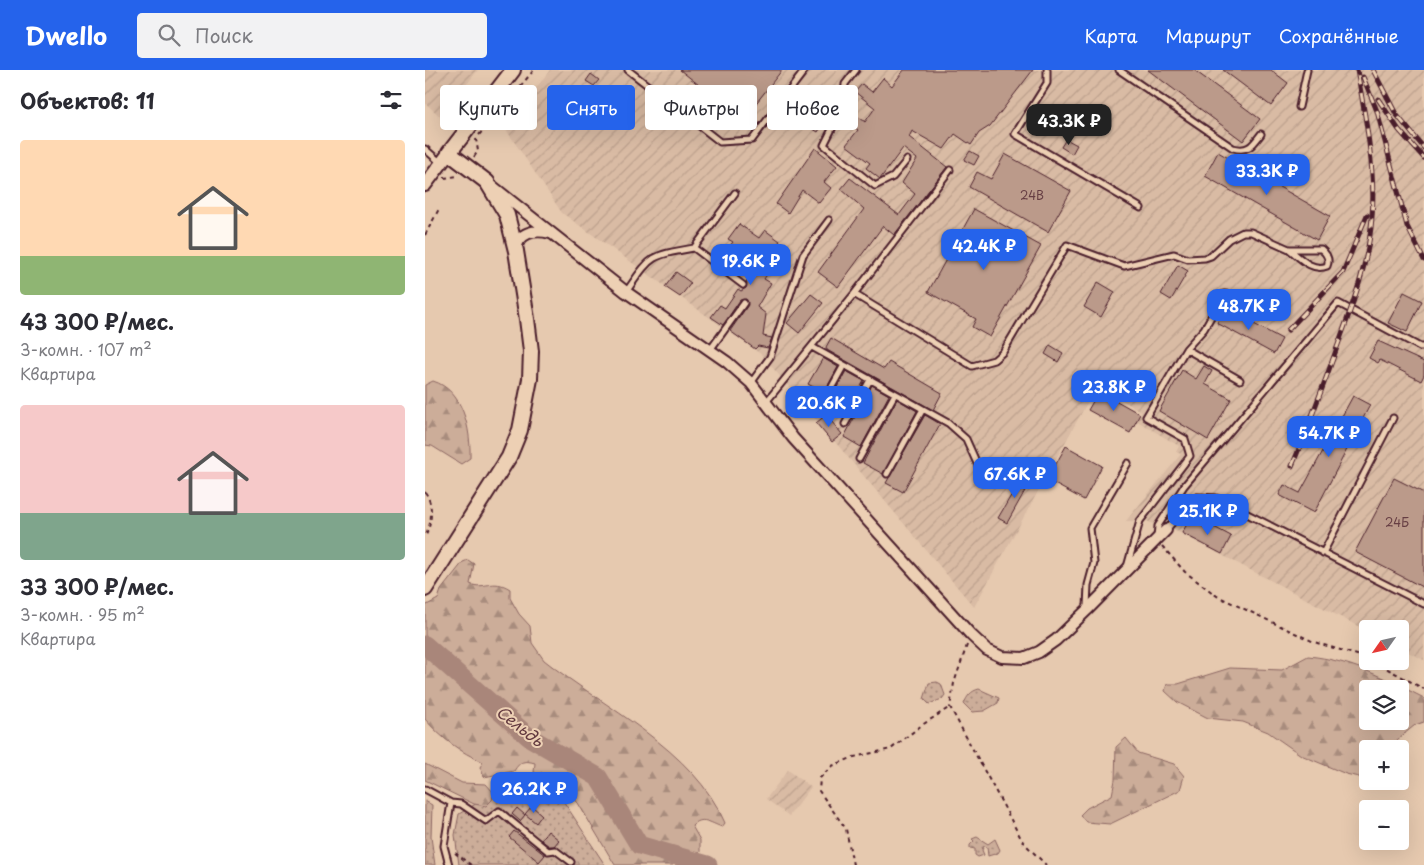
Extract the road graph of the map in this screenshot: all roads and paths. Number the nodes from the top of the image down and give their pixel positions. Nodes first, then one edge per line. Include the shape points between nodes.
1 (513, 70) edge
2 (534, 70) edge
3 (628, 70) edge
4 (805, 70) edge
5 (856, 70) edge
6 (1047, 70) edge
7 (1119, 70) edge
8 (1307, 70) edge
9 (1299, 107) dead end
10 (1261, 134) dead end
11 (425, 149) edge
12 (445, 158) junction
13 (907, 160) dead end
14 (466, 166) junction
15 (950, 170) dead end
16 (442, 178) dead end
17 (487, 182) junction
18 (425, 185) edge
19 (735, 193) dead end
20 (1141, 208) dead end
21 (439, 209) dead end
22 (829, 220) dead end
23 (553, 233) junction
24 (425, 236) edge
25 (693, 248) junction
26 (1289, 249) junction
27 (516, 252) junction
28 (743, 285) dead end
29 (626, 292) junction
30 (854, 294) junction
31 (1279, 300) dead end
32 (744, 304) dead end
33 (812, 347) junction
34 (1424, 347) edge
35 (1186, 349) junction
36 (710, 350) junction
37 (843, 365) junction
38 (870, 380) junction
39 (1240, 380) dead end
40 (751, 383) junction
41 (895, 394) junction
42 (767, 401) junction
43 (823, 402) dead end
44 (923, 409) junction
45 (1393, 418) dead end
46 (845, 424) dead end
47 (859, 459) dead end
48 (1128, 462) dead end
49 (887, 474) dead end
50 (1008, 482) dead end
51 (425, 492) edge
52 (1166, 530) joint
53 (425, 537) edge
54 (1157, 541) junction
55 (1323, 553) junction
56 (1125, 572) junction
57 (427, 587) edge
58 (1424, 604) edge
59 (1087, 610) junction
60 (971, 636) junction
61 (1359, 656) edge
62 (1389, 670) edge
63 (1424, 690) edge
64 (950, 707) junction
65 (425, 789) edge
66 (451, 803) junction
67 (444, 846) junction
68 (571, 862) dead end
69 (449, 865) edge
70 (471, 865) edge
71 (853, 865) edge
72 (1046, 865) edge

1 - 12 main road
2 - 14 path via 476,139 478,151
3 - 4 lane via 720,142 752,140
5 - 13 lane via 845,84 843,108 824,145 875,186 893,177
6 - 20 lane via 1047,83 1015,134
7 - 10 lane via 1233,148 1250,148
8 - 9 lane
11 - 12 lane
12 - 14 main road
12 - 18 street
14 - 16 path via 457,177
14 - 17 main road
15 - 30 lane
17 - 23 street
17 - 27 main road via 507,215
19 - 25 lane
21 - 24 path
22 - 40 lane via 803,255 770,357
23 - 27 street via 531,231 521,237
23 - 29 street
25 - 28 lane
25 - 29 lane via 659,254 650,259
26 - 26 lane via 1321,249 1329,262 1321,268 1313,267
26 - 30 lane via 1251,232 1243,232 1205,258 1188,259 1174,254 1124,266 1067,245 1003,352 994,360 972,366
27 - 57 main road via 531,351 530,379 520,430 495,480
29 - 36 street
30 - 33 lane
31 - 35 lane via 1224,294 1204,329
32 - 36 lane
33 - 37 lane
33 - 42 lane
34 - 54 lane via 1420,348 1338,303 1184,486 1158,526
35 - 39 lane
35 - 56 lane via 1146,417 1185,439 1189,456 1140,521
36 - 40 street
37 - 38 lane
37 - 43 lane
38 - 41 lane
38 - 46 lane
40 - 42 street
41 - 44 lane
41 - 47 lane
42 - 60 street via 805,451
44 - 49 lane
44 - 50 lane via 948,423 966,439 983,477
45 - 55 lane
48 - 59 lane via 1090,528 1094,563 1088,585
51 - 53 path via 431,507
52 - 54 street
52 - 55 lane via 1197,497 1216,498
54 - 56 street
54 - 61 path via 1185,572 1217,596 1314,642
55 - 58 lane
56 - 59 street
59 - 60 street via 1055,640 1024,658 1002,657 987,650
60 - 64 path via 954,683
62 - 63 path
64 - 71 path via 891,750 854,757 832,766 820,778 819,791 846,829
64 - 72 path via 1023,842
65 - 66 lane
66 - 67 lane
66 - 68 lane via 461,804 486,821 499,811 548,851 555,850
67 - 69 lane
67 - 70 path

